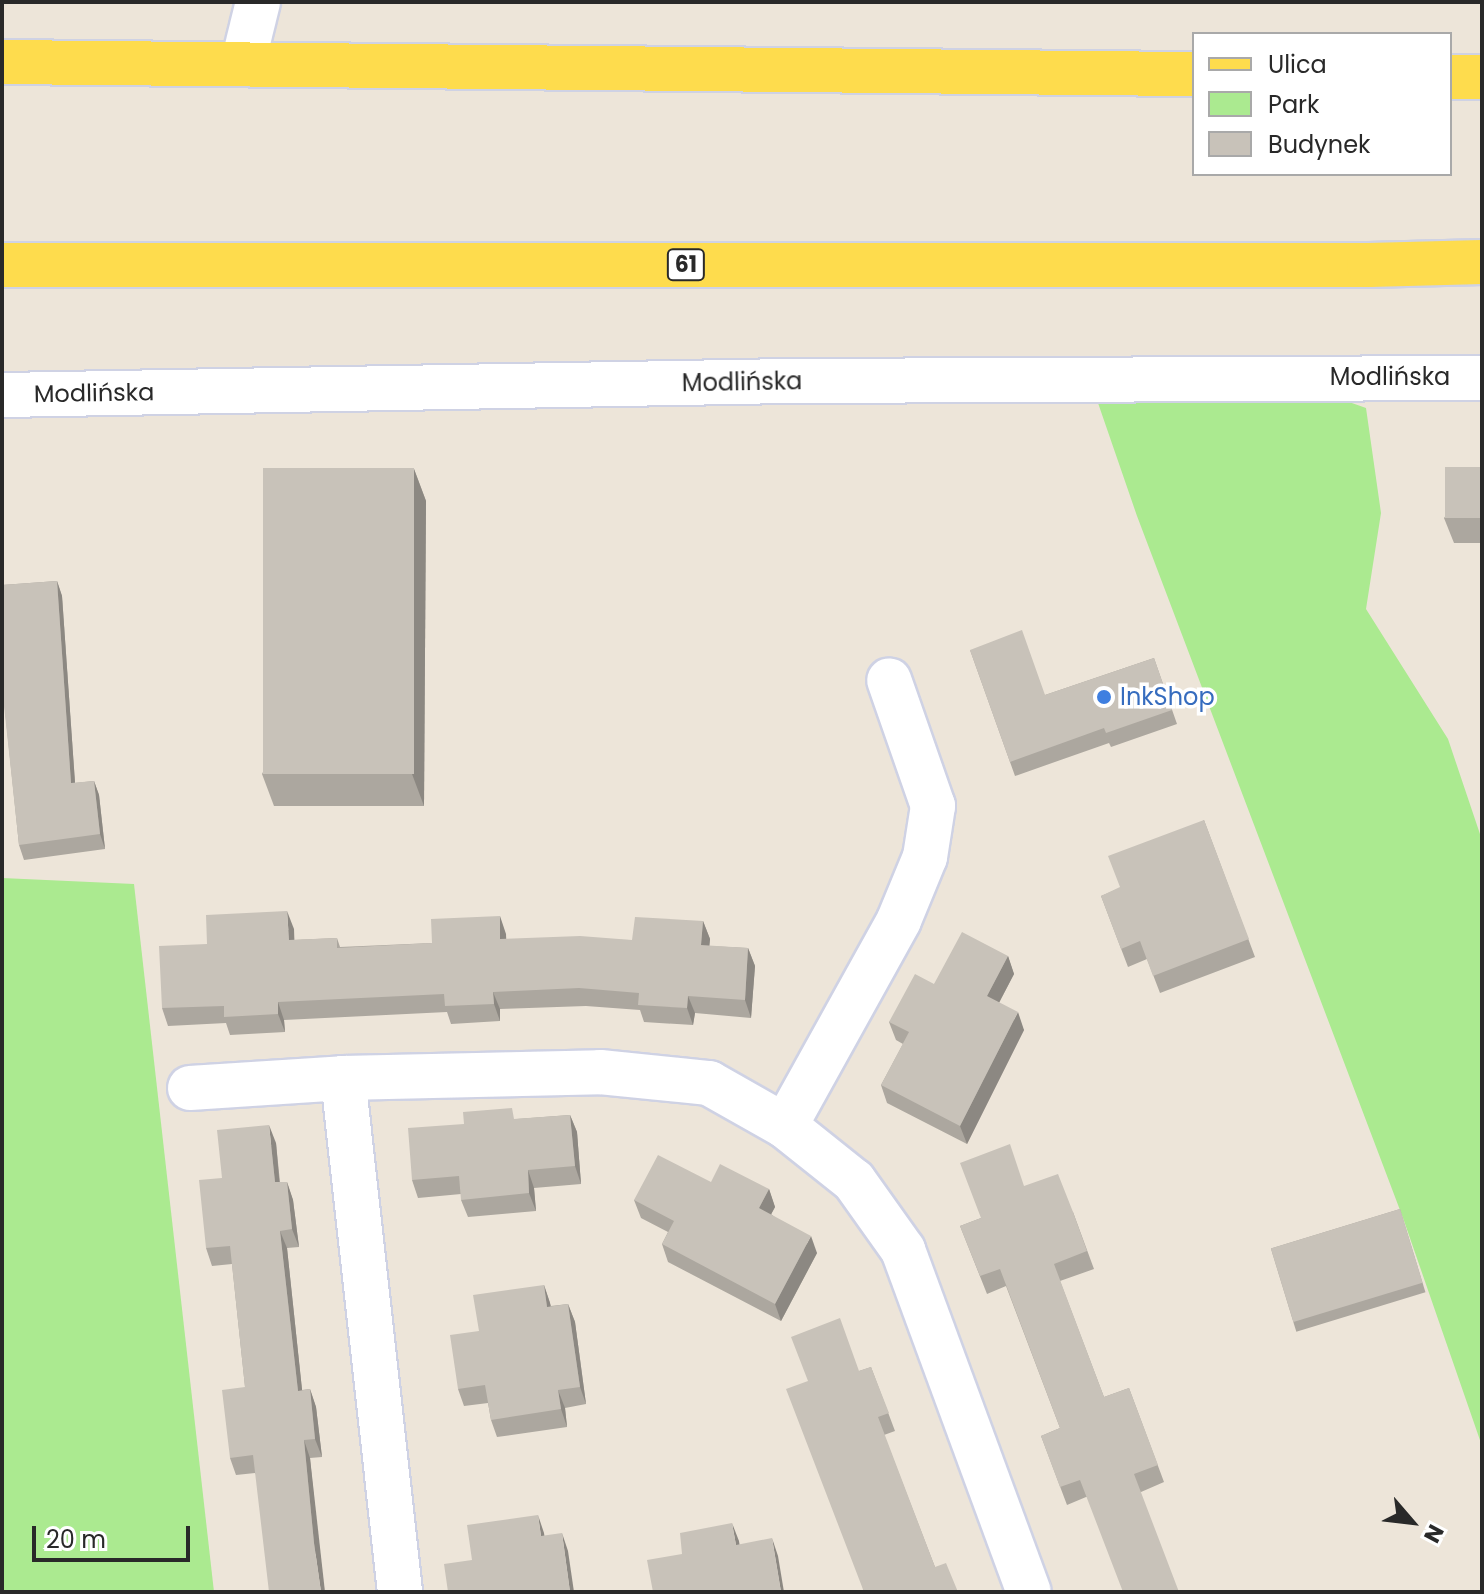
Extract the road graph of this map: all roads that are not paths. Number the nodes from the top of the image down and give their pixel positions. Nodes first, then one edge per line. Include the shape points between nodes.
1 (258, 2) edge
2 (2, 62) edge
3 (243, 63) junction
4 (1192, 74) edge
5 (1452, 77) edge
6 (1482, 77) edge
7 (1482, 262) edge
8 (2, 265) edge
9 (1482, 378) edge
10 (2, 395) edge
11 (889, 680) dead end
12 (343, 1078) junction
13 (190, 1088) dead end
14 (785, 1126) junction
15 (400, 1592) edge
16 (1029, 1592) edge

1 - 3 street
2 - 3 main road
3 - 4 main road
5 - 6 main road
7 - 8 main road, 61
9 - 10 street, Modlińska via 791,381
11 - 14 street via 933,806 925,857 899,920
12 - 13 street
12 - 14 street via 600,1072 709,1083
12 - 15 street
14 - 16 street via 854,1181 903,1250

